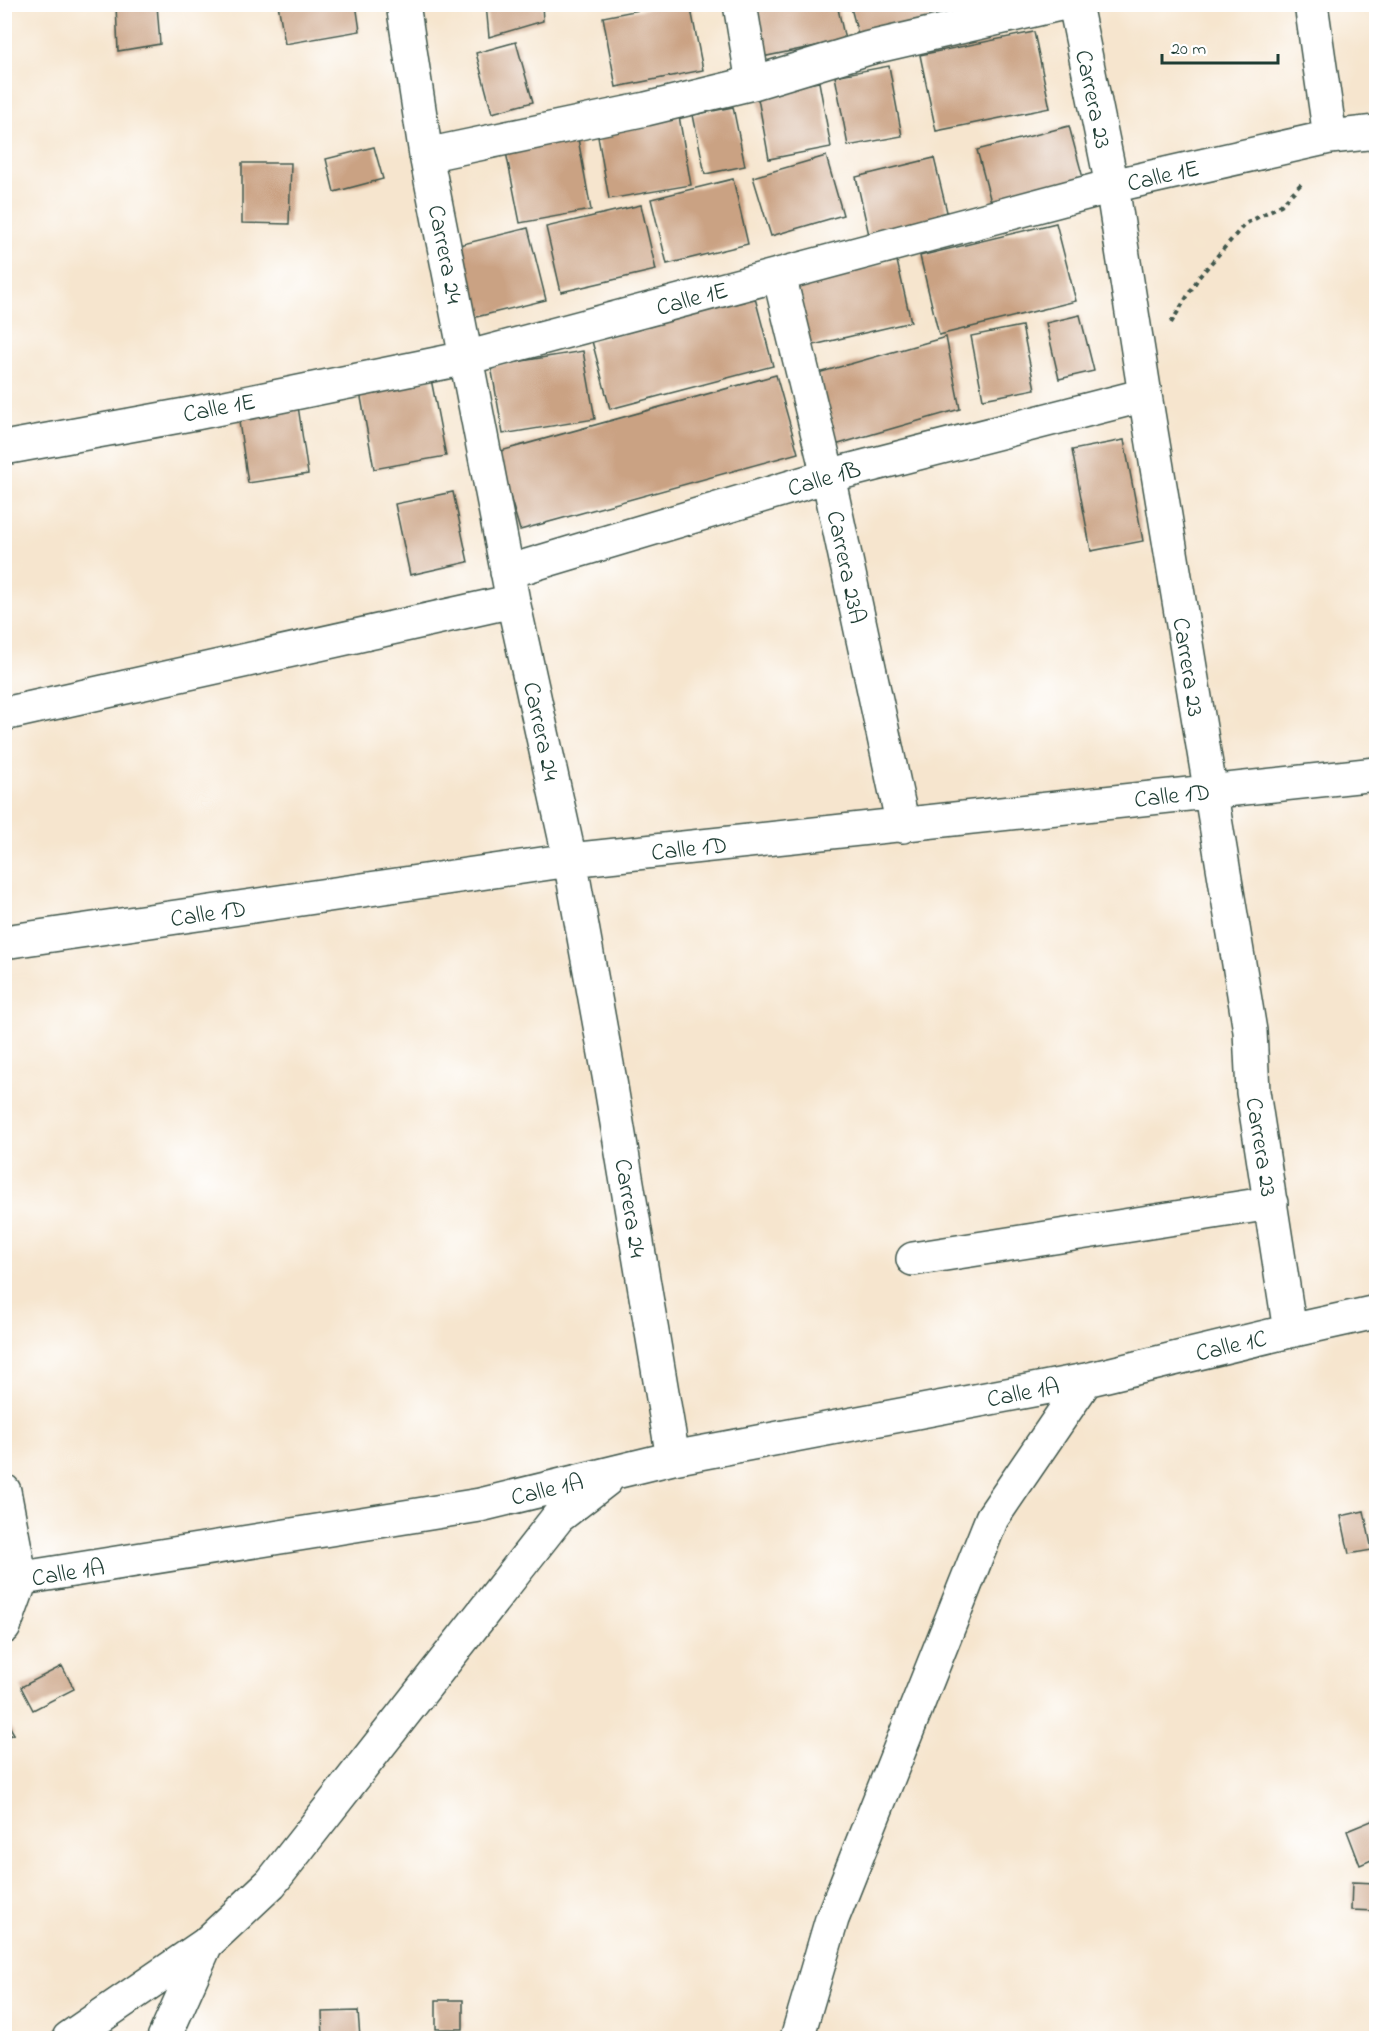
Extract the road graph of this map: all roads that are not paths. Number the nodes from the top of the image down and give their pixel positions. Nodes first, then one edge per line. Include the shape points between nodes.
1 (403, 4) edge
2 (740, 4) edge
3 (1060, 4) edge
4 (1075, 4) edge
5 (1311, 4) edge
6 (753, 83) junction
7 (1377, 132) edge
8 (1330, 137) junction
9 (426, 155) junction
10 (1112, 186) junction
11 (779, 275) junction
12 (466, 358) junction
13 (1145, 395) junction
14 (4, 448) edge
15 (828, 476) junction
16 (510, 586) junction
17 (4, 714) edge
18 (1377, 774) edge
19 (1209, 791) junction
20 (903, 826) junction
21 (570, 860) junction
22 (4, 942) edge
23 (1271, 1203) junction
24 (913, 1259) dead end
25 (1377, 1312) edge
26 (1290, 1331) junction
27 (1086, 1380) junction
28 (673, 1458) junction
29 (615, 1473) junction
30 (4, 1491) edge
31 (13, 1581) edge
32 (4, 1627) edge
33 (206, 1944) junction
34 (69, 2038) edge
35 (164, 2038) edge
36 (797, 2038) edge

1 - 9 street, Carrera 24
2 - 6 street
3 - 6 street via 870,48
4 - 10 street, Carrera 23
5 - 8 street
6 - 9 street
7 - 8 street, Calle 1E
8 - 10 street, Calle 1E
9 - 12 street, Carrera 24
10 - 11 street, Calle 1E
10 - 13 street, Carrera 23
11 - 12 street, Calle 1E
11 - 15 street, Carrera 23A
12 - 14 street, Calle 1E
12 - 16 street, Carrera 24
13 - 15 street, Calle 1B
13 - 19 street, Carrera 23
15 - 16 street, Calle 1B
15 - 20 street, Carrera 23A
16 - 17 street, Calle 1B
16 - 21 street, Carrera 24
18 - 19 street, Calle 1D
19 - 20 street, Calle 1D
19 - 23 street, Carrera 23 via 1250,1031 1253,1092
20 - 21 street, Calle 1D
21 - 22 street, Calle 1D
21 - 28 street, Carrera 24
23 - 24 street
23 - 26 street, Carrera 23
25 - 26 street, Calle 1C
26 - 27 street, Calle 1C
27 - 28 street, Calle 1A
27 - 36 street via 992,1518 832,1919
28 - 29 street, Calle 1A
29 - 31 street, Calle 1A via 480,1505
29 - 33 street via 558,1517 271,1883
30 - 31 street
31 - 32 street
33 - 34 street
33 - 35 street

